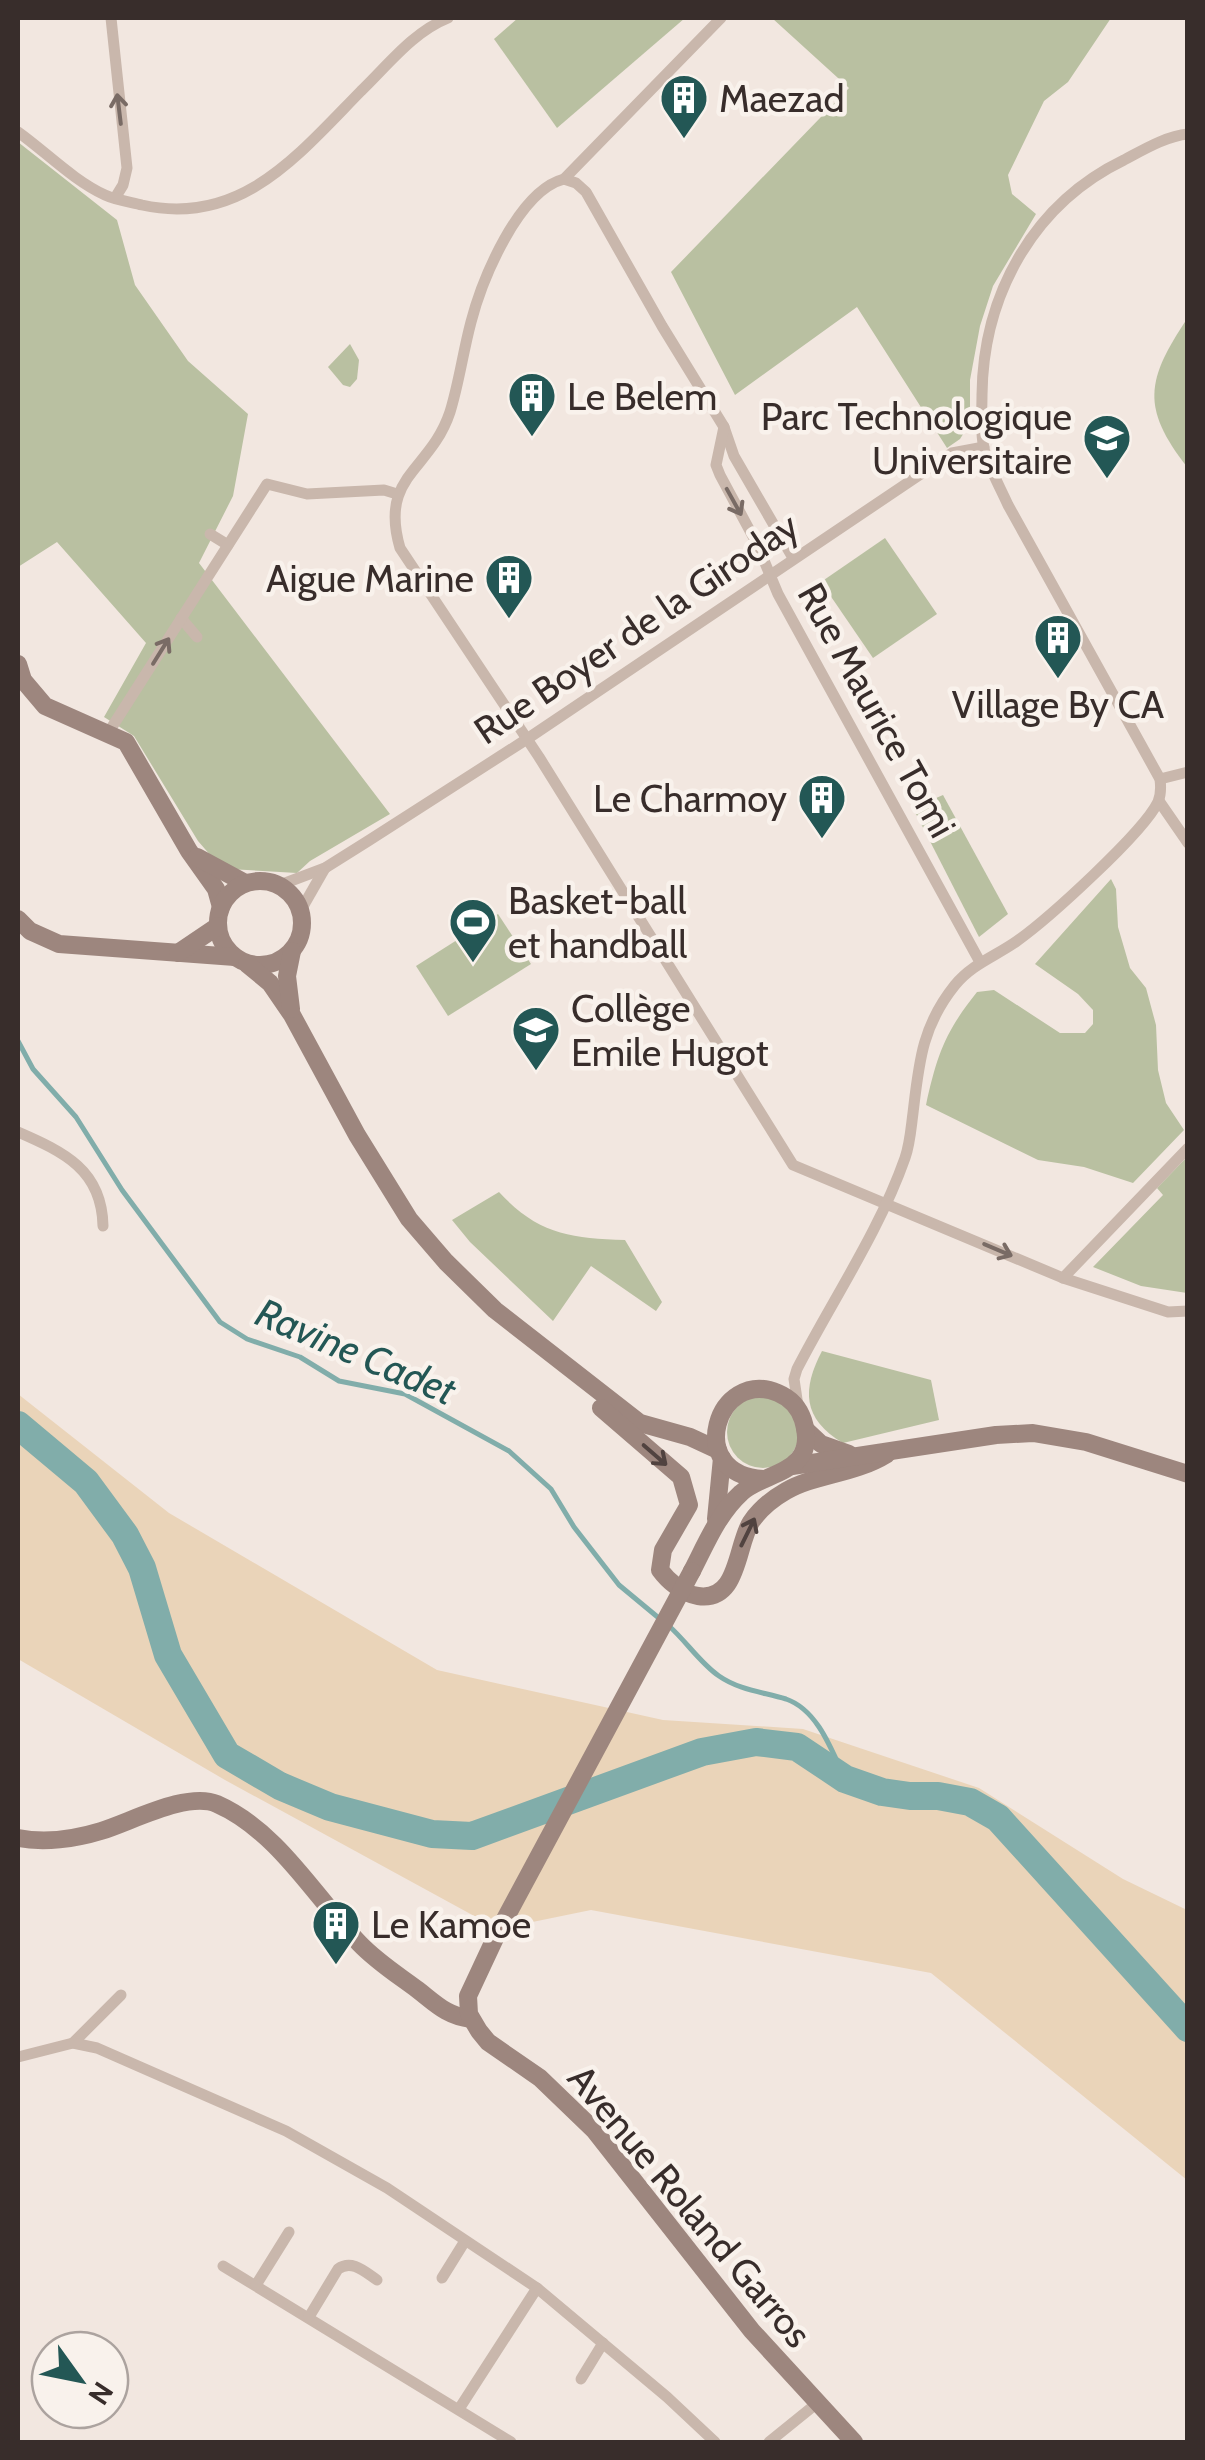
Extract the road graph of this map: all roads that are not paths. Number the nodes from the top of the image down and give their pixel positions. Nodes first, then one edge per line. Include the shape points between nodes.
1 (111, 18) edge
2 (448, 18) edge
3 (721, 18) edge
4 (18, 132) edge
5 (1188, 134) edge
6 (564, 180) junction
7 (115, 198) junction
8 (724, 427) junction
9 (984, 447) junction
10 (397, 494) junction
11 (210, 534) dead end
12 (228, 546) junction
13 (793, 558) junction
14 (770, 573) junction
15 (181, 618) junction
16 (196, 637) dead end
17 (18, 664) edge
18 (112, 734) junction
19 (526, 739) junction
20 (1188, 772) edge
21 (1160, 779) junction
22 (1158, 801) junction
23 (1188, 844) edge
24 (189, 851) junction
25 (325, 868) junction
26 (245, 883) junction
27 (280, 885) junction
28 (301, 910) junction
29 (219, 917) junction
30 (18, 919) edge
31 (292, 951) junction
32 (178, 953) junction
33 (241, 960) junction
34 (980, 962) junction
35 (292, 1015) junction
36 (18, 1132) edge
37 (1188, 1148) edge
38 (885, 1203) junction
39 (103, 1226) dead end
40 (1064, 1278) junction
41 (1188, 1310) edge
42 (560, 1364) junction
43 (794, 1379) junction
44 (772, 1390) junction
45 (799, 1410) junction
46 (716, 1425) junction
47 (805, 1430) junction
48 (690, 1437) junction
49 (720, 1454) junction
50 (887, 1454) junction
51 (860, 1456) junction
52 (792, 1466) junction
53 (1188, 1474) edge
54 (763, 1479) junction
55 (716, 1524) junction
56 (18, 1838) edge
57 (472, 1986) junction
58 (420, 1991) junction
59 (121, 1995) dead end
60 (470, 2019) junction
61 (73, 2043) junction
62 (18, 2057) edge
63 (289, 2232) dead end
64 (465, 2240) junction
65 (223, 2266) dead end
66 (442, 2278) dead end
67 (377, 2280) dead end
68 (256, 2285) junction
69 (536, 2288) junction
70 (309, 2318) junction
71 (604, 2343) junction
72 (582, 2379) dead end
73 (816, 2404) junction
74 (460, 2410) junction
75 (512, 2442) edge
76 (715, 2442) edge
77 (768, 2442) edge
78 (854, 2442) edge

7 -> 1 street via 127,168
2 - 7 street via 408,43 306,148 244,194 191,211
3 - 6 street
4 - 7 street
5 - 9 street via 1082,183 1031,236 1005,282 990,330 982,379
6 - 8 street, Rue Maurice Tomi via 586,192
6 - 10 street via 540,190 524,208 496,258 471,319 450,412 427,457
8 - 13 street, Rue Maurice Tomi
8 -> 14 street, Rue Maurice Tomi via 716,465
9 - 13 street, Rue Boyer de la Giroday via 952,453
9 - 21 street via 1008,505
10 - 12 street via 307,494 267,484
10 - 19 street via 396,534 409,565
11 - 12 street
12 - 15 street
13 - 14 street, Rue Boyer de la Giroday
14 - 19 street, Rue Boyer de la Giroday
14 - 34 street, Rue Maurice Tomi
15 - 16 street
18 -> 15 street via 128,692
17 - 18 main road via 45,706
18 - 24 main road via 137,757
19 - 25 street, Rue Boyer de la Giroday
19 - 38 street via 794,1165
20 - 21 street
21 - 22 street
22 - 23 street
22 - 34 street via 1042,922
24 - 26 main road
24 - 29 main road via 216,889
25 - 27 street, Rue Boyer de la Giroday
25 - 28 street, Rue Boyer de la Giroday
26 - 27 main road
26 - 29 main road via 226,897
27 - 28 main road
28 - 31 main road
29 - 32 main road
29 - 33 main road via 223,944
30 - 32 main road via 58,944
31 - 33 main road via 263,966
31 - 35 main road
32 - 33 main road
33 - 35 main road via 270,983
34 - 38 street via 926,1030 907,1152
35 - 42 main road via 409,1219 494,1310
36 - 39 street via 92,1179
37 - 40 street
38 -> 40 street
38 - 43 street
40 - 41 street via 1155,1308
42 - 48 main road via 640,1423
42 -> 50 main road via 576,1386 681,1477 689,1504 662,1550 660,1570 692,1595 723,1590 749,1525 788,1489
43 - 44 street
43 - 45 street
44 - 45 main road
44 - 46 main road via 744,1392
45 - 47 main road
46 - 48 main road
46 - 49 main road
47 - 51 main road via 832,1450
47 - 52 main road
48 - 49 main road
49 - 54 main road via 740,1474
49 - 55 main road
50 - 51 main road
50 - 53 main road via 1033,1433
51 - 52 main road
52 - 54 main road
54 - 55 main road via 744,1489
55 - 57 main road, bridge
56 - 58 main road, Avenue Roland Garros via 65,1839 181,1803 213,1802 258,1832 359,1943
57 - 58 main road via 450,1998
57 - 60 main road
58 - 60 main road, Avenue Roland Garros via 448,2014
59 - 61 street
60 - 73 main road, Avenue Roland Garros via 488,2042 540,2078 594,2130
61 - 62 street
61 - 64 street via 286,2132
63 - 68 street
64 - 66 street
64 - 69 street
65 - 68 street
67 - 70 street via 345,2264
68 - 70 street
69 - 71 street
69 - 74 street
70 - 74 street
71 - 72 street
71 - 76 street
73 - 77 street
73 - 78 main road, Avenue Roland Garros
74 - 75 street

